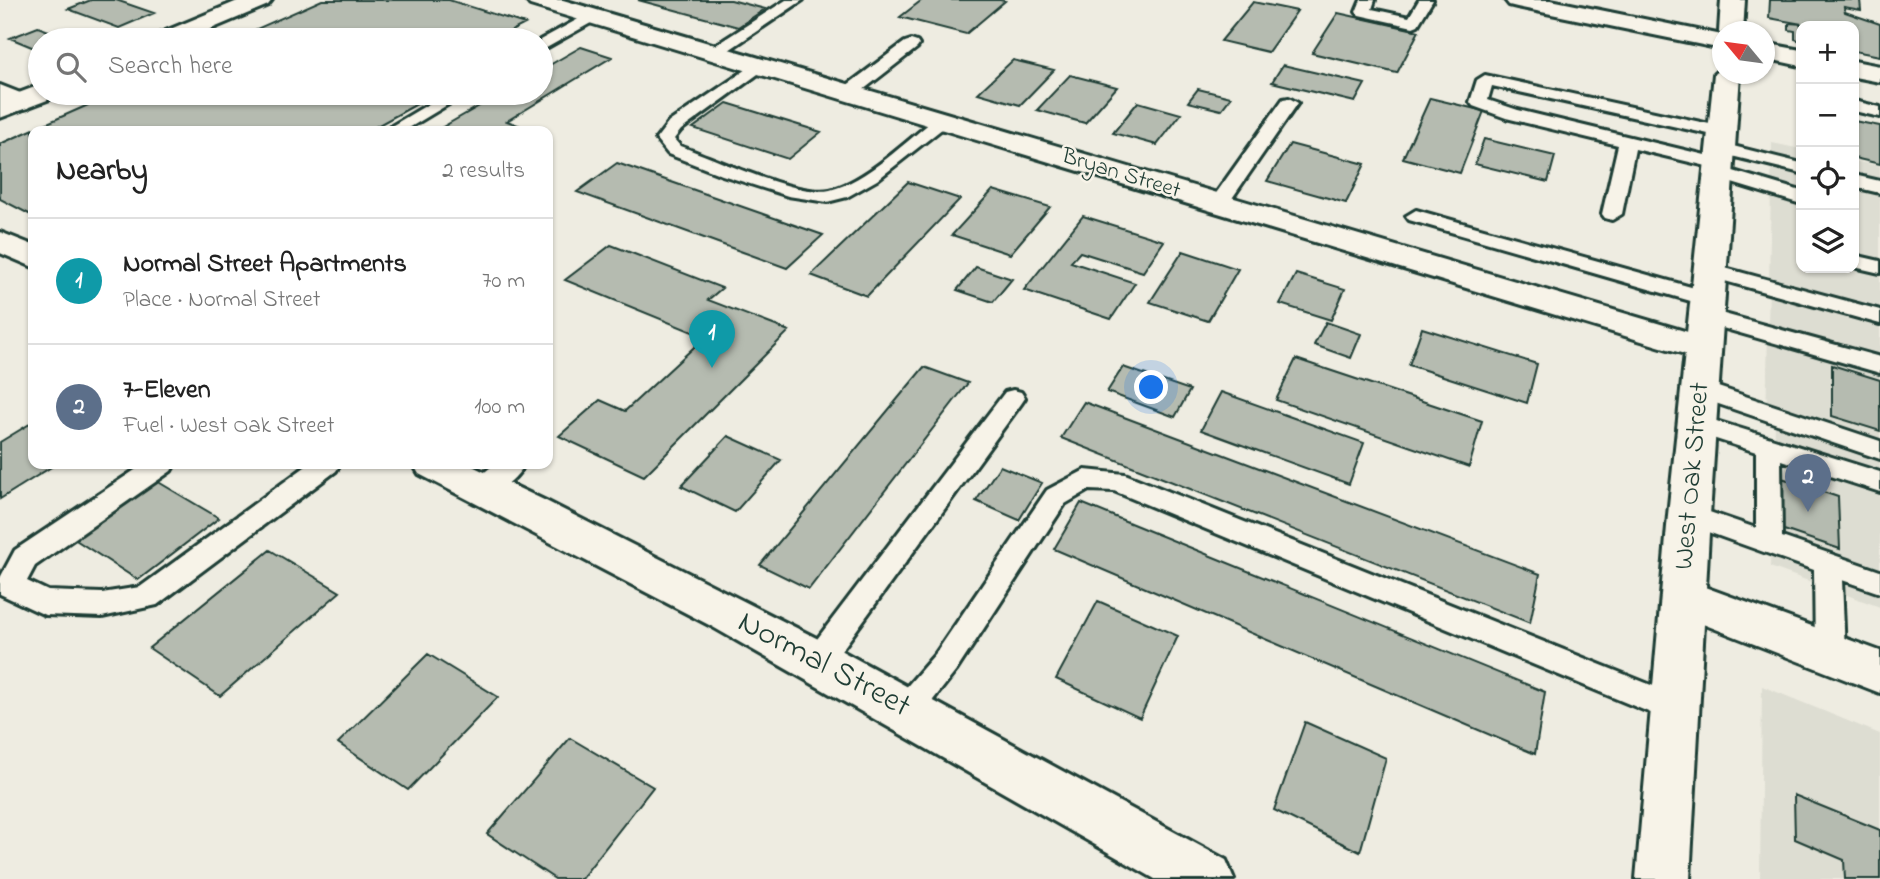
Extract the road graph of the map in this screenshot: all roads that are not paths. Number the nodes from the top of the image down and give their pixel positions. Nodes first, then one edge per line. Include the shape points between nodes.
1 (260, 0) edge
2 (538, 0) edge
3 (796, 0) edge
4 (1368, 0) edge
5 (1426, 0) edge
6 (1517, 0) edge
7 (1733, 0) edge
8 (1553, 3) edge
9 (593, 16) junction
10 (1732, 21) edge
11 (194, 28) edge
12 (553, 39) edge
13 (1712, 39) edge
14 (911, 45) dead end
15 (1775, 52) edge
16 (714, 53) junction
17 (1796, 57) edge
18 (760, 66) junction
19 (1859, 70) edge
20 (1880, 74) edge
21 (1726, 84) edge
22 (848, 93) junction
23 (1289, 103) dead end
24 (438, 105) edge
25 (1859, 107) edge
26 (1880, 112) edge
27 (943, 121) junction
28 (401, 126) edge
29 (1628, 142) junction
30 (1720, 155) junction
31 (1796, 167) edge
32 (1859, 182) edge
33 (1880, 187) edge
34 (1796, 195) edge
35 (1219, 204) junction
36 (1612, 214) dead end
37 (1416, 216) dead end
38 (0, 241) edge
39 (28, 255) edge
40 (1859, 262) edge
41 (1880, 268) edge
42 (1707, 308) junction
43 (1880, 317) edge
44 (1880, 365) edge
45 (1700, 389) junction
46 (1013, 398) dead end
47 (1698, 424) junction
48 (1768, 447) junction
49 (1880, 450) edge
50 (155, 469) edge
51 (320, 469) edge
52 (460, 469) edge
53 (497, 476) edge
54 (1880, 482) edge
55 (1689, 514) junction
56 (1769, 543) junction
57 (1828, 564) junction
58 (1880, 582) edge
59 (1683, 597) junction
60 (1830, 653) junction
61 (818, 660) junction
62 (1880, 672) edge
63 (907, 709) junction
64 (1675, 709) junction
65 (1207, 879) edge
66 (1663, 879) edge

1 - 11 street
2 - 9 street, Bryan Street
3 - 16 lane
4 - 5 lane via 1364,12 1413,22
6 - 8 street
7 - 10 street
8 - 13 street
9 - 12 lane
9 - 16 street, Bryan Street
14 - 22 lane
15 - 17 street
16 - 18 street, Bryan Street
18 - 22 street, Bryan Street
18 - 27 lane via 675,126 665,139 674,150 801,193 828,196 854,187
19 - 20 street
21 - 30 street, West Oak Street
22 - 27 street, Bryan Street
23 - 35 lane
24 - 28 lane
25 - 26 lane
27 - 35 street, Bryan Street
29 - 30 lane
29 - 30 lane via 1479,103 1485,80
29 - 36 lane
30 - 31 lane
30 - 34 lane
30 - 42 street, West Oak Street
32 - 33 lane
35 - 42 street, Bryan Street
37 - 42 lane
38 - 39 street
40 - 41 lane
42 - 43 lane
42 - 44 lane
42 - 45 street, West Oak Street
45 - 47 street, West Oak Street
45 - 49 lane
46 - 61 lane
47 - 48 lane
47 - 55 street, West Oak Street
48 - 54 lane
48 - 56 lane
50 - 51 lane via 25,558 10,586 45,603 103,605 147,597
52 - 53 street, Normal Street
53 - 61 street, Normal Street
55 - 56 lane
55 - 59 street, West Oak Street
56 - 57 lane
57 - 58 lane
57 - 60 lane
59 - 60 street
59 - 64 street, West Oak Street
60 - 62 street
61 - 63 street, Normal Street
63 - 64 lane via 946,662 1056,497 1085,480 1116,481
63 - 65 street, Normal Street
64 - 66 street, West Oak Street

